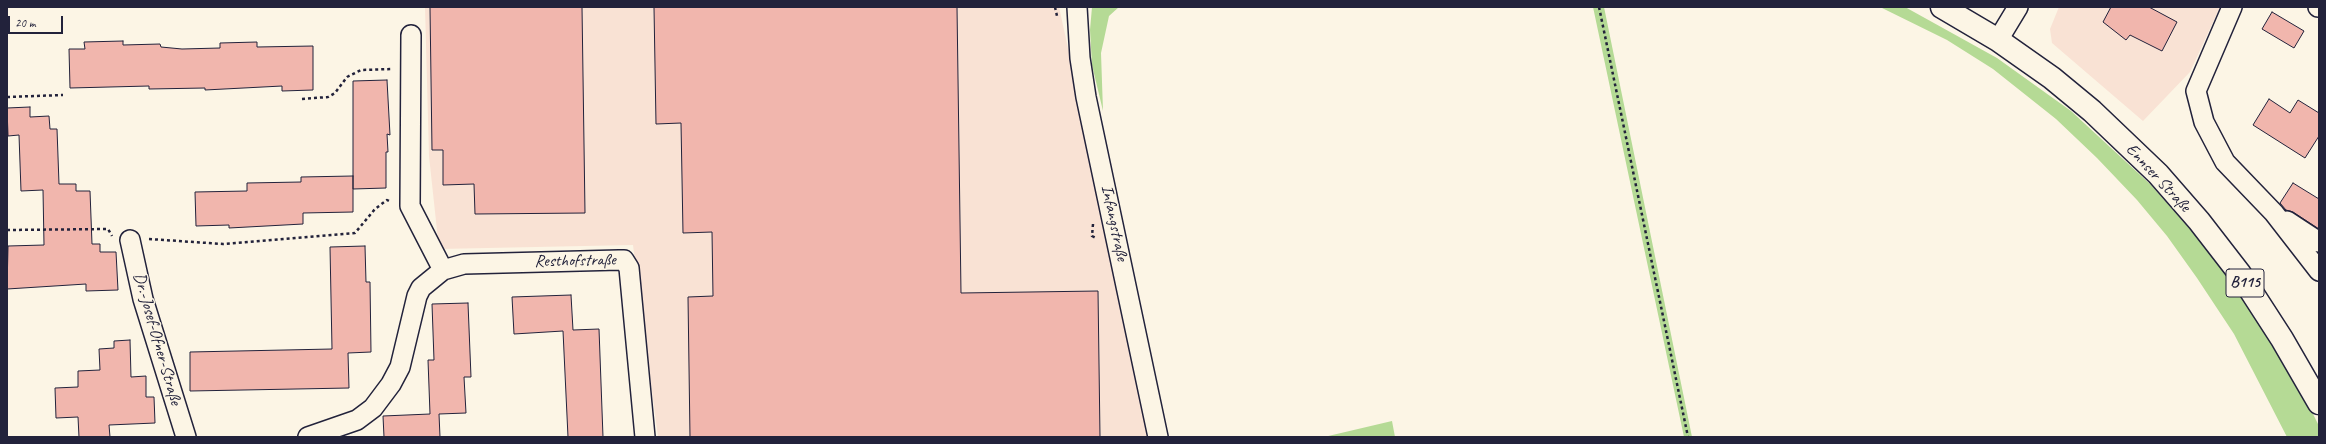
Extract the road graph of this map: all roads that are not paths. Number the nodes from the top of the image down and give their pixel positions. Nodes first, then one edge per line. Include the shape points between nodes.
1 (1077, 7) edge
2 (1942, 7) edge
3 (2018, 7) edge
4 (2232, 7) edge
5 (411, 35) dead end
6 (1998, 40) junction
7 (2274, 213) junction
8 (130, 240) road end
9 (2319, 242) edge
10 (444, 270) junction
11 (2319, 271) edge
12 (2319, 403) edge
13 (186, 437) edge
14 (308, 437) edge
15 (645, 437) edge
16 (1158, 437) edge

1 - 16 street, Infangstraße via 1080,58 1086,97
2 - 6 main road, Ennser Straße / B115
3 - 6 street
4 - 7 street via 2196,92 2204,122 2224,162
5 - 10 street via 410,206
6 - 12 main road, Ennser Straße / B115 via 2052,78 2092,111 2158,174 2240,274
7 - 9 street
7 - 11 street
8 - 13 street, Dr.-Josef-Ofner-Straße via 143,299
10 - 14 street, Resthofstraße via 421,288 400,368 374,408 357,420
10 - 15 street, Resthofstraße via 464,264 624,260 629,268

